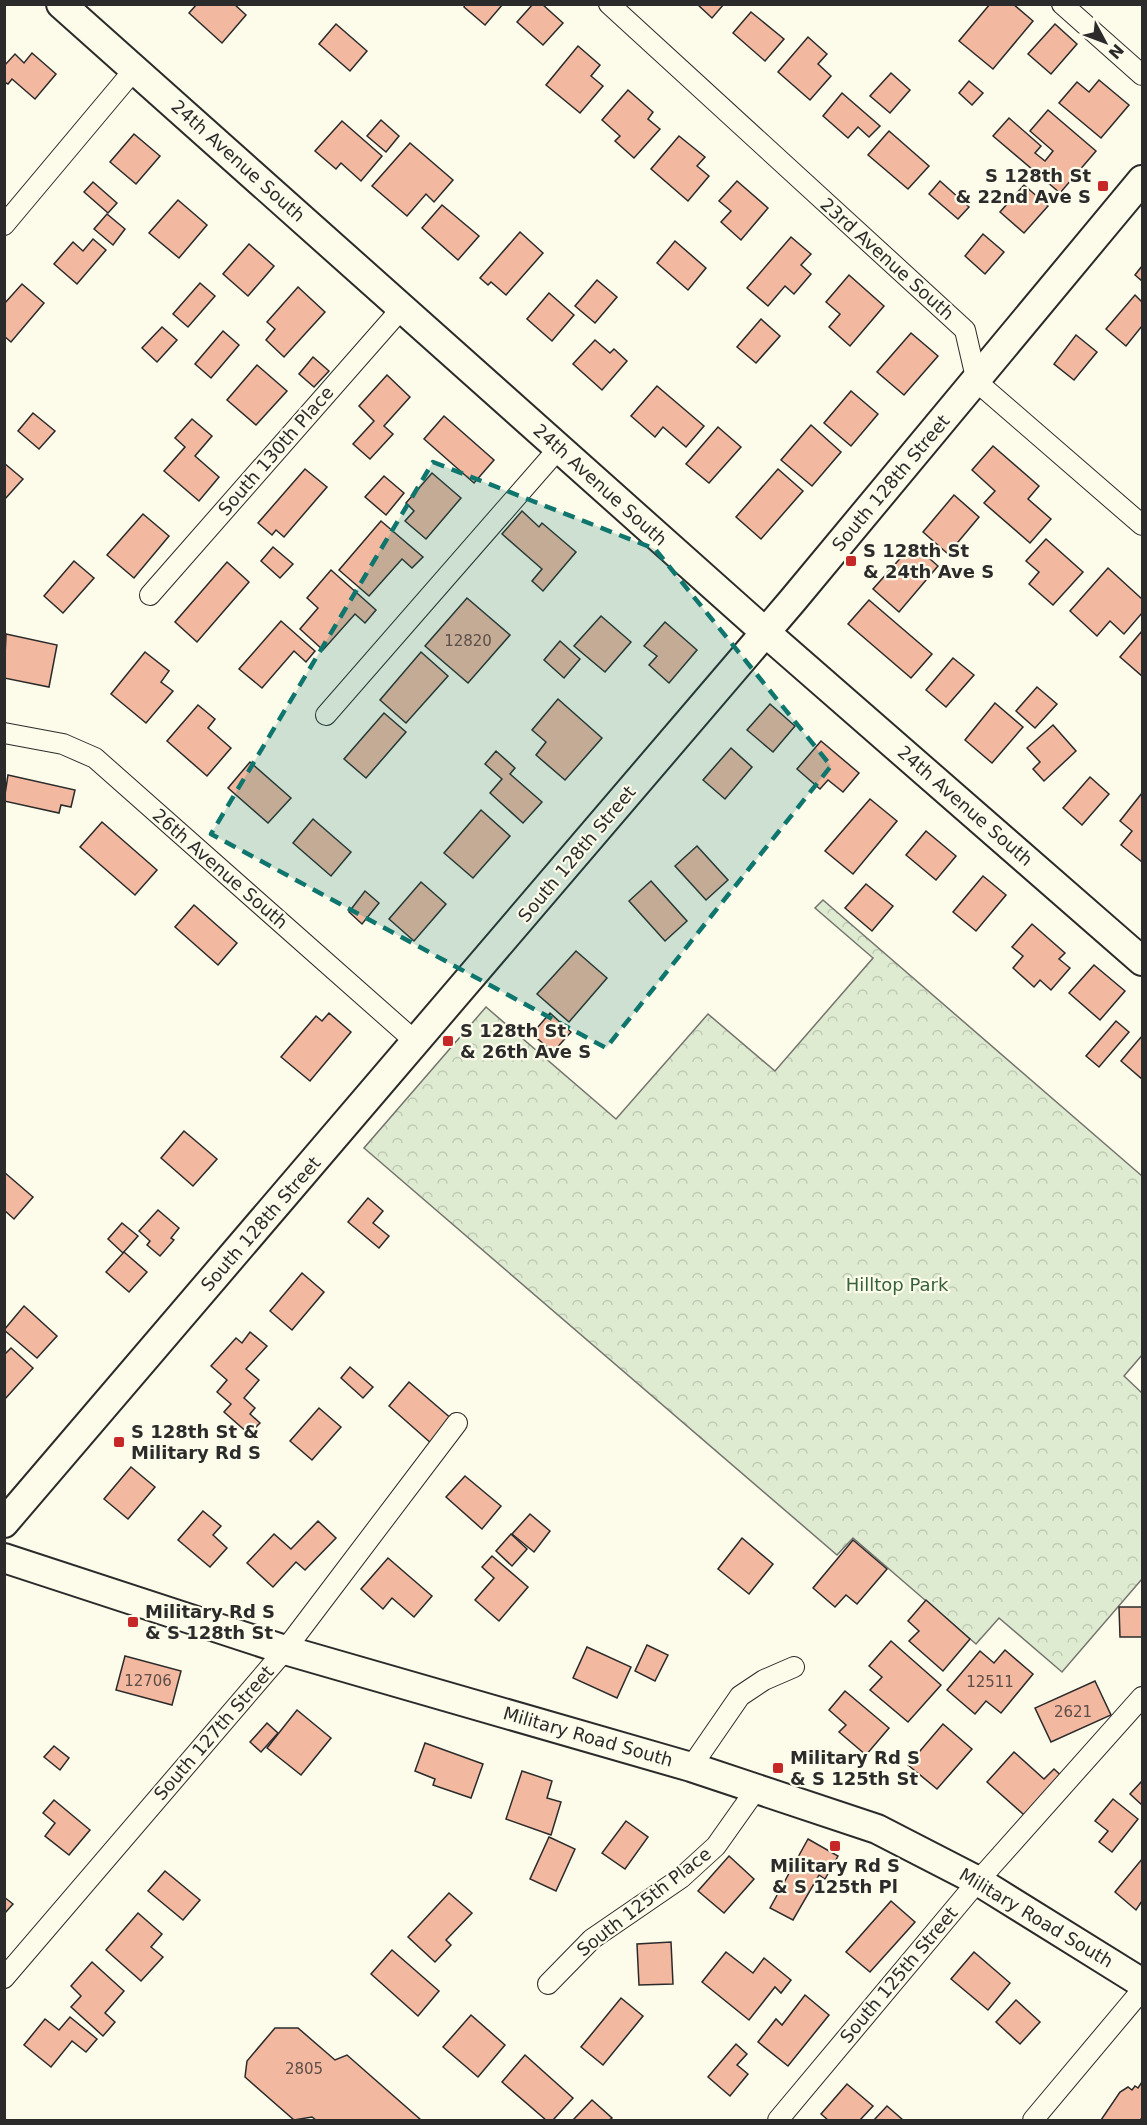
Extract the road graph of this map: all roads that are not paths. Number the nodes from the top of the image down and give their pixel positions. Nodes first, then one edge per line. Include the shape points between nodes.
1 (61, 4) edge
2 (609, 4) edge
3 (1062, 4) edge
4 (134, 70) junction
5 (1143, 75) edge
6 (1143, 180) edge
7 (4, 225) edge
8 (402, 308) junction
9 (977, 382) junction
10 (559, 448) junction
11 (1143, 525) edge
12 (150, 595) dead end
13 (765, 632) junction
14 (326, 715) dead end
15 (4, 732) edge
16 (1143, 961) edge
17 (417, 1043) junction
18 (457, 1423) dead end
19 (4, 1523) edge
20 (4, 1558) edge
21 (285, 1650) junction
22 (794, 1667) dead end
23 (1143, 1697) edge
24 (691, 1767) junction
25 (757, 1788) junction
26 (978, 1881) junction
27 (4, 1978) edge
28 (1143, 1983) edge
29 (548, 1984) dead end
30 (1143, 1990) edge
31 (778, 2121) edge
32 (1033, 2121) edge

1 - 4 street, 24th Avenue South
2 - 9 street, 23rd Avenue South via 965,330
3 - 5 street
4 - 7 street
4 - 8 street, 24th Avenue South
6 - 9 street, South 128th Street
8 - 10 street, 24th Avenue South
8 - 12 street, South 130th Place
9 - 11 street
9 - 13 street, South 128th Street
10 - 13 street, 24th Avenue South
10 - 14 street
13 - 16 street, 24th Avenue South
13 - 17 street, South 128th Street
15 - 17 street, 26th Avenue South via 63,744 95,758
17 - 19 street, South 128th Street
18 - 21 street, South 127th Street
20 - 21 street, Military Road South
21 - 24 street, Military Road South
21 - 27 street, South 127th Street
22 - 24 street via 740,1696
23 - 26 street, South 125th Street
24 - 25 street, Military Road South
25 - 26 street, Military Road South via 878,1829
25 - 29 street, South 125th Place via 716,1846 681,1878 592,1939
26 - 28 street, Military Road South
26 - 31 street, South 125th Street
30 - 32 street

